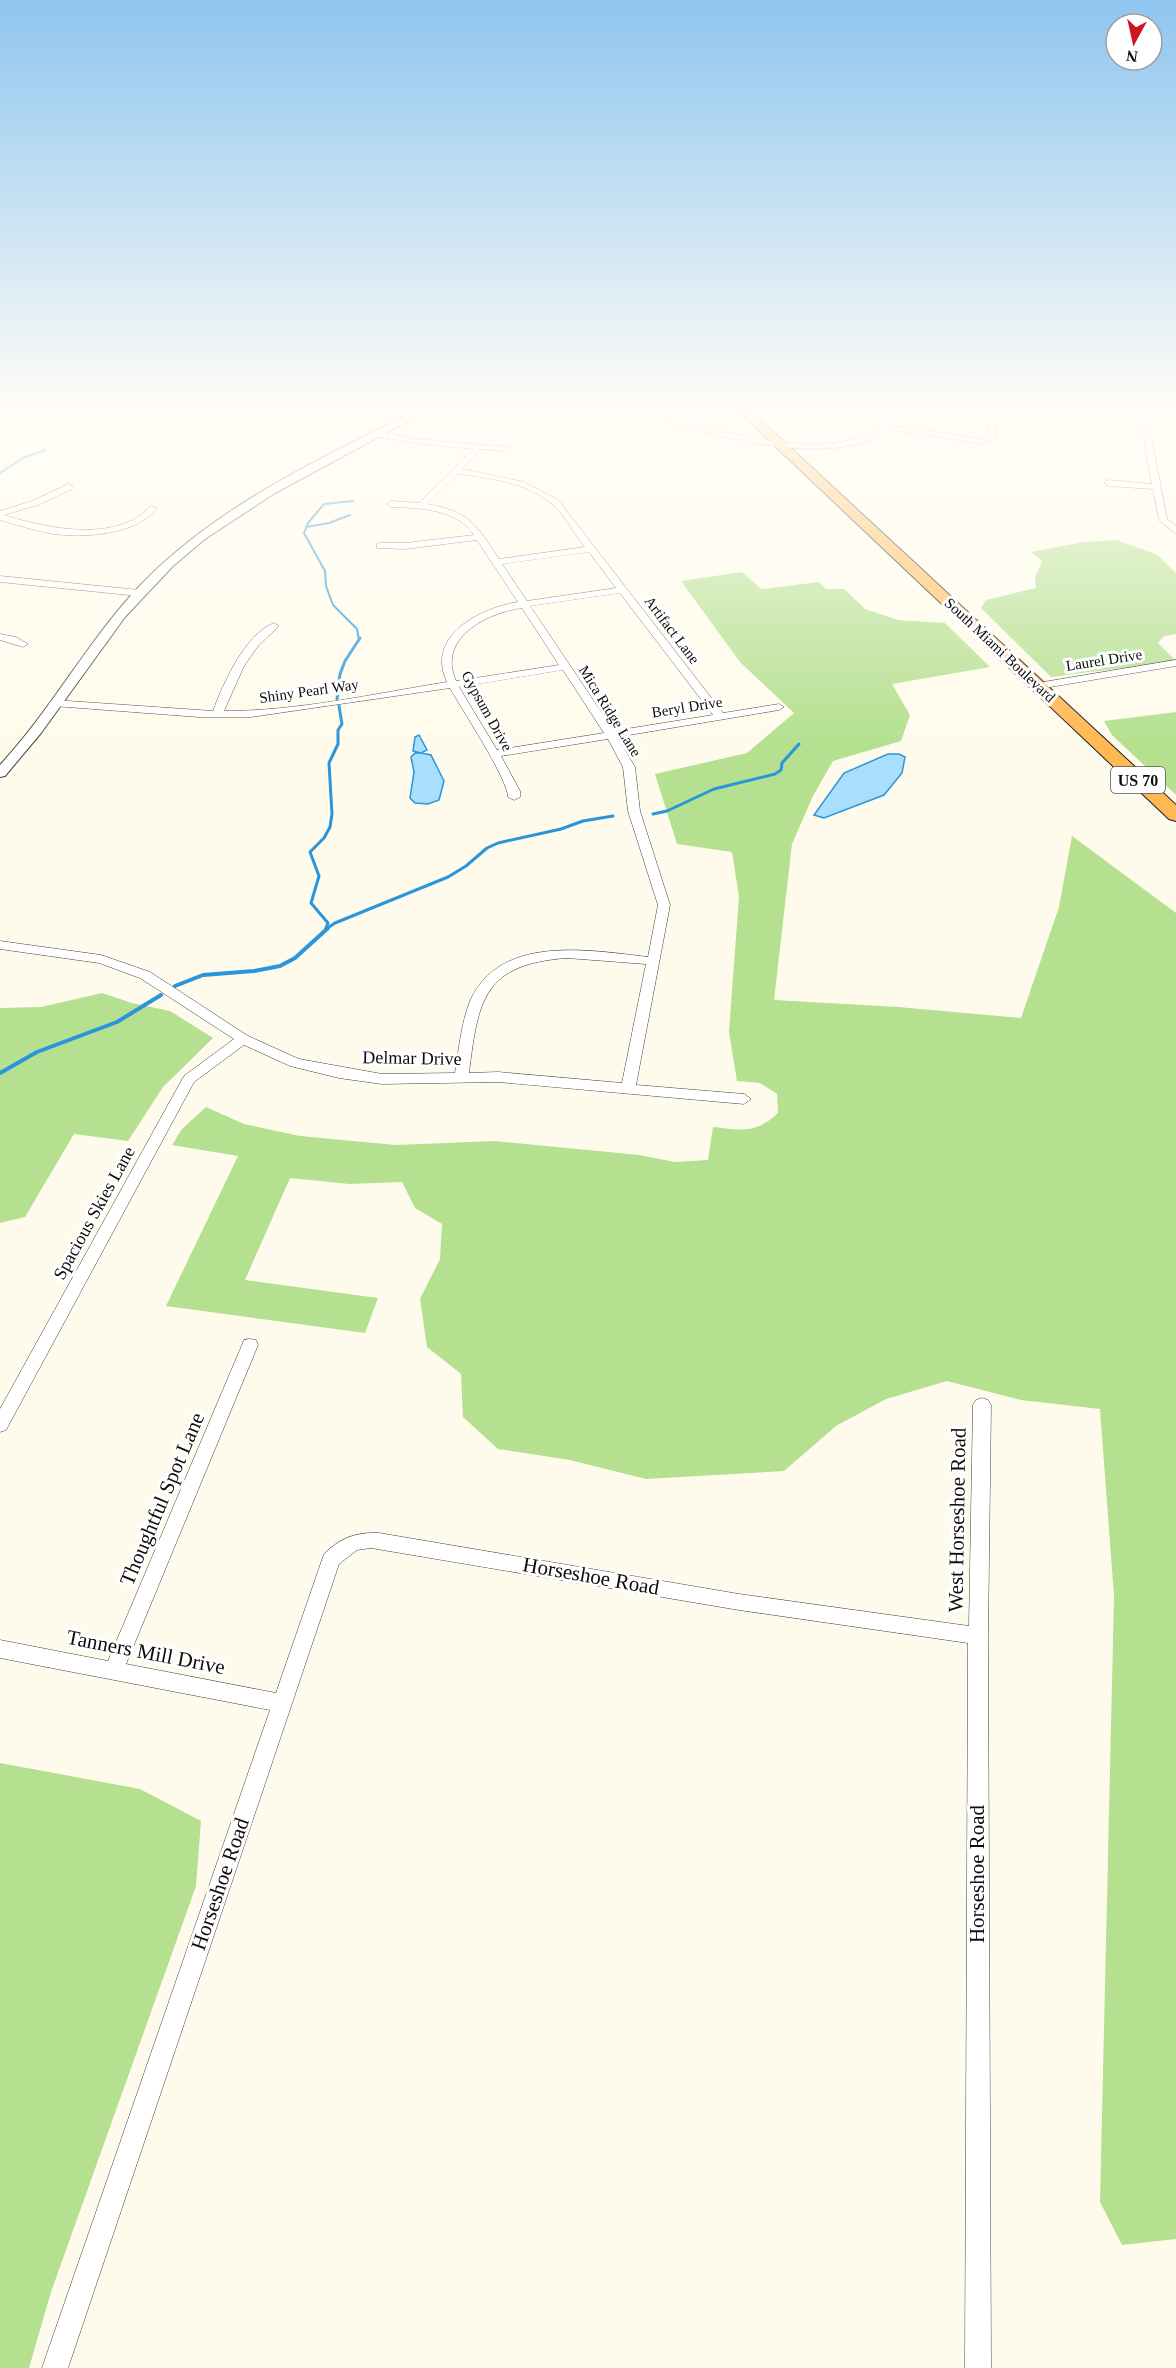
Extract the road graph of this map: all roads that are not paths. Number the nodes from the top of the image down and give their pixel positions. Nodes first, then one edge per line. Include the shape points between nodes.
1 (21, 523) edge
2 (133, 523) edge
3 (224, 523) edge
4 (469, 523) edge
5 (572, 523) edge
6 (863, 523) edge
7 (480, 537) junction
8 (380, 546) dead end
9 (592, 549) junction
10 (497, 562) junction
11 (0, 579) edge
12 (623, 590) junction
13 (140, 593) junction
14 (524, 603) junction
15 (274, 626) dead end
16 (0, 637) edge
17 (22, 644) dead end
18 (1176, 663) edge
19 (565, 667) junction
20 (454, 685) junction
21 (1038, 686) junction
22 (54, 703) junction
23 (779, 707) dead end
24 (217, 715) junction
25 (720, 717) junction
26 (611, 735) junction
27 (494, 754) junction
28 (0, 773) edge
29 (514, 797) dead end
30 (1176, 815) edge
31 (0, 945) edge
32 (653, 961) junction
33 (243, 1039) junction
34 (462, 1077) junction
35 (628, 1090) junction
36 (744, 1099) dead end
37 (250, 1345) dead end
38 (982, 1405) dead end
39 (0, 1425) edge
40 (978, 1636) junction
41 (0, 1649) edge
42 (114, 1670) junction
43 (282, 1703) junction
44 (55, 2368) edge
45 (978, 2368) edge

1 - 2 street via 41,529 80,532
3 - 13 street
4 - 7 street, Mica Ridge Lane
5 - 9 street, Artifact Lane
6 - 21 highway, South Miami Boulevard / US 70
7 - 8 street
7 - 10 street, Mica Ridge Lane
9 - 10 street
9 - 12 street, Artifact Lane
10 - 14 street, Mica Ridge Lane
11 - 13 street
12 - 14 street, Gypsum Drive
12 - 25 street, Artifact Lane
13 - 22 street
14 - 19 street, Mica Ridge Lane
14 - 20 street, Gypsum Drive via 488,613 456,637 446,662
15 - 24 street via 242,661
16 - 17 street
18 - 21 street, Laurel Drive
19 - 20 street, Shiny Pearl Way
19 - 26 street, Mica Ridge Lane
20 - 24 street, Shiny Pearl Way via 297,709
20 - 27 street, Gypsum Drive
21 - 30 highway, South Miami Boulevard / US 70
22 - 24 street, Shiny Pearl Way
22 - 28 street
23 - 25 street, Beryl Drive
25 - 26 street, Beryl Drive
26 - 27 street, Beryl Drive
26 - 32 street, Mica Ridge Lane via 628,767 634,811 664,905
27 - 29 street, Gypsum Drive
31 - 33 street, Delmar Drive via 100,959 145,975
32 - 34 street via 574,953 547,954 509,966 490,980 478,1000 469,1026
32 - 35 street, Mica Ridge Lane
33 - 34 street, Delmar Drive via 295,1063 339,1073 382,1079
33 - 39 street, Spacious Skies Lane via 189,1079
34 - 35 street, Delmar Drive
35 - 36 street, Delmar Drive
37 - 42 street, Thoughtful Spot Lane
38 - 40 street, West Horseshoe Road
40 - 43 street, Horseshoe Road via 360,1540 341,1549 331,1560
40 - 45 street, Horseshoe Road
41 - 42 street, Tanners Mill Drive
42 - 43 street, Tanners Mill Drive
43 - 44 street, Horseshoe Road

